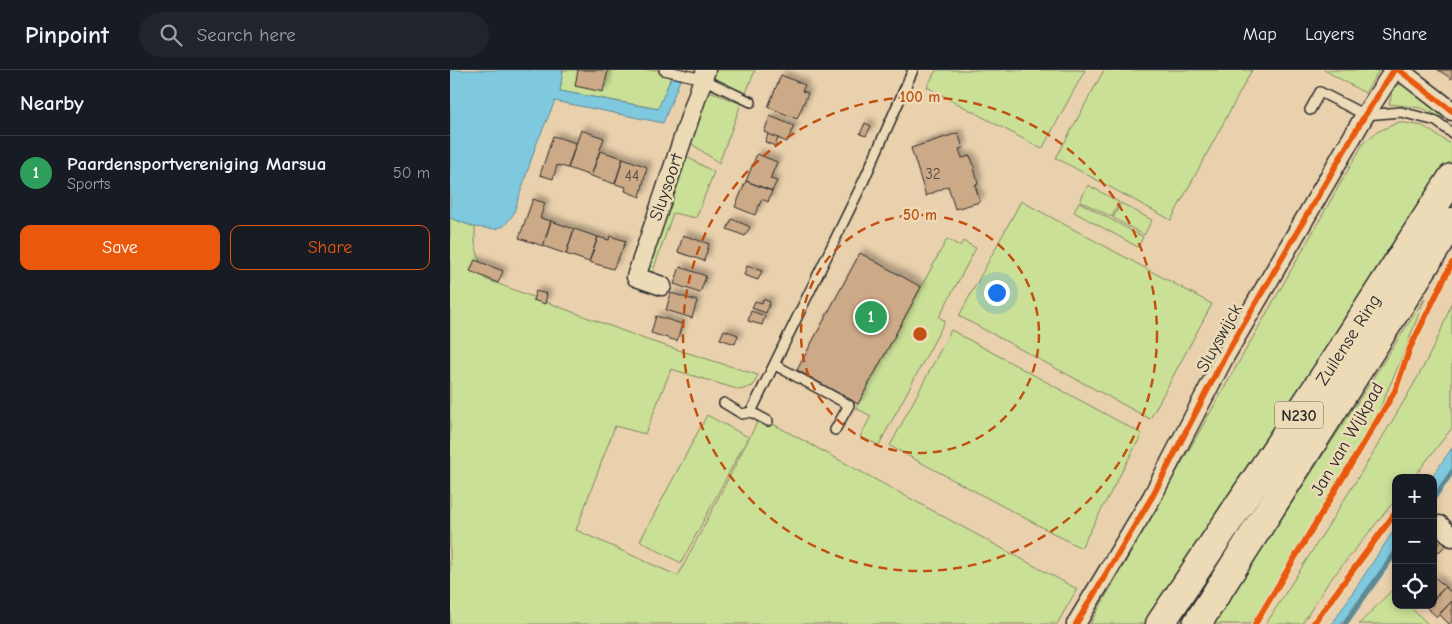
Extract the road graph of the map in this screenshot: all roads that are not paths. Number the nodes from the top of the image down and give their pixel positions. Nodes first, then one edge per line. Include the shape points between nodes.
1 (664, 70) edge
2 (913, 70) edge
3 (1394, 70) edge
4 (1399, 70) edge
5 (704, 74) edge
6 (752, 102) dead end
7 (1310, 110) dead end
8 (1452, 112) edge
9 (1365, 115) junction
10 (1452, 133) edge
11 (1452, 178) edge
12 (1444, 213) edge
13 (662, 286) dead end
14 (775, 365) junction
15 (724, 403) dead end
16 (751, 412) junction
17 (768, 421) dead end
18 (835, 430) dead end
19 (1076, 624) edge
20 (1160, 624) edge
21 (1197, 624) edge

1 - 5 lane
2 - 14 lane
3 - 9 street, Sluyswijck
4 - 8 street
5 - 6 lane
5 - 13 street, Sluysoort via 636,277
7 - 9 lane via 1320,92
9 - 10 lane via 1382,112 1410,114 1436,122
9 - 19 street, Sluyswijck via 1224,358 1152,497
11 - 12 main road, Zuilense Ring / N230
12 - 20 main road, Zuilense Ring / N230
12 - 21 main road, Zuilense Ring / N230
14 - 16 lane
14 - 18 lane via 849,405
15 - 16 lane via 742,414
16 - 17 lane

